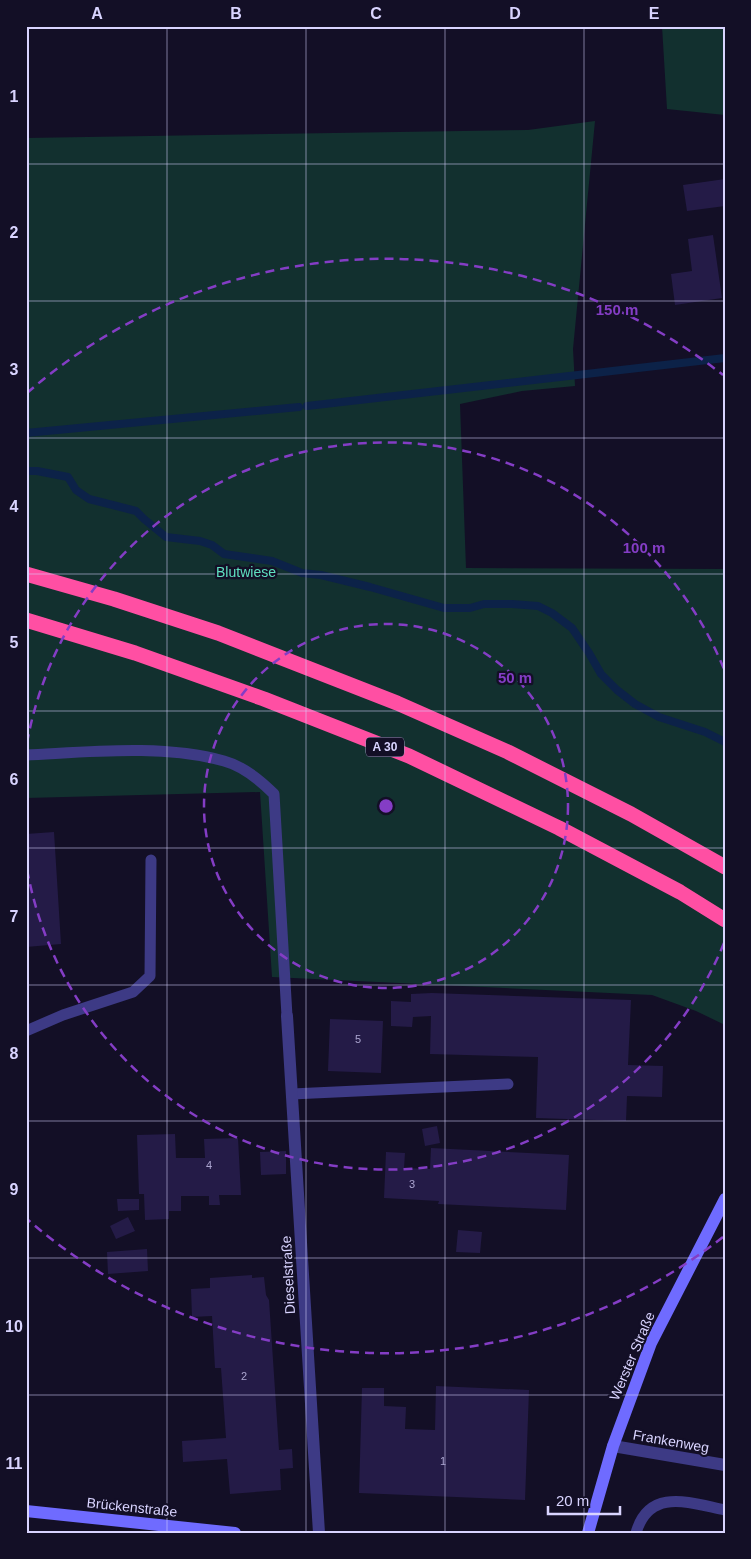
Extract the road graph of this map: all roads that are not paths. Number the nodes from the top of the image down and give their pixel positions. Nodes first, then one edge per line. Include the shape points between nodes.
1 (26, 574) edge
2 (26, 620) edge
3 (26, 755) edge
4 (151, 860) dead end
5 (725, 867) edge
6 (725, 920) edge
7 (287, 1016) joint
8 (26, 1032) edge
9 (508, 1084) dead end
10 (292, 1094) junction
11 (725, 1200) edge
12 (613, 1446) junction
13 (725, 1466) edge
14 (725, 1510) edge
15 (26, 1511) edge
16 (235, 1533) edge
17 (319, 1533) edge
18 (588, 1533) edge
19 (636, 1533) edge

1 - 5 highway via 218,632 398,703 517,756 631,814
2 - 6 highway, A 30 via 144,656 409,756 559,828 680,892
3 - 7 lane via 96,751 173,752 226,761 260,779 274,794
4 - 8 lane via 150,976 133,992 63,1015
7 - 10 street, Dieselstraße
9 - 10 lane
10 - 17 street, Dieselstraße
11 - 12 main road, Werster Straße via 651,1343
12 - 13 street, Frankenweg
12 - 18 main road, Werster Straße
14 - 19 lane via 668,1501 653,1506 639,1521
15 - 16 main road, Brückenstraße

